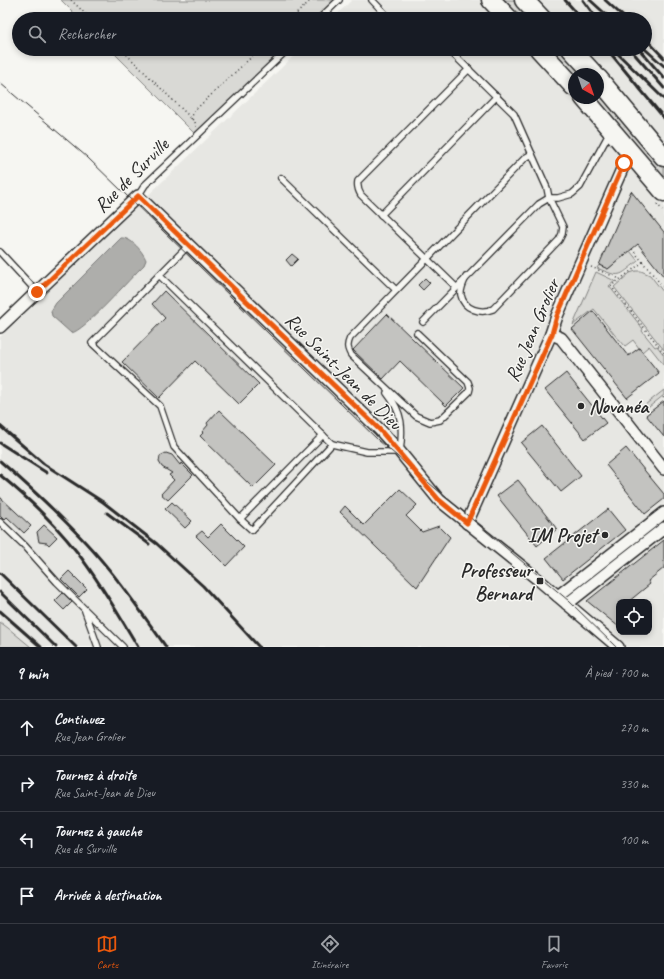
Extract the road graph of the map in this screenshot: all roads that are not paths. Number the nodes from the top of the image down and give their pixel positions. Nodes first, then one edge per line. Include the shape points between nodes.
1 (339, 0) edge
2 (372, 0) edge
3 (491, 0) edge
4 (524, 0) edge
5 (326, 12) edge
6 (383, 12) edge
7 (502, 12) edge
8 (535, 12) edge
9 (281, 56) edge
10 (455, 56) edge
11 (545, 56) edge
12 (577, 56) edge
13 (588, 68) edge
14 (469, 69) junction
15 (568, 80) edge
16 (604, 85) edge
17 (496, 96) junction
18 (589, 104) edge
19 (612, 130) junction
20 (630, 151) junction
21 (532, 154) junction
22 (664, 157) edge
23 (280, 178) dead end
24 (664, 192) edge
25 (138, 196) junction
26 (549, 198) junction
27 (382, 215) junction
28 (189, 245) junction
29 (0, 252) edge
30 (426, 259) junction
31 (159, 275) junction
32 (466, 276) junction
33 (456, 287) junction
34 (396, 290) junction
35 (37, 292) junction
36 (422, 322) dead end
37 (0, 327) edge
38 (417, 332) dead end
39 (552, 334) junction
40 (377, 380) junction
41 (323, 435) junction
42 (332, 444) junction
43 (400, 452) junction
44 (664, 469) edge
45 (664, 513) edge
46 (240, 518) junction
47 (0, 522) edge
48 (467, 523) junction
49 (664, 528) edge
50 (558, 596) junction
51 (567, 604) junction
52 (84, 609) junction
53 (98, 647) edge
54 (123, 647) edge
55 (618, 647) edge

1 - 5 lane
2 - 6 lane
3 - 7 main road
4 - 8 main road
9 - 25 lane, Rue de Surville via 145,186
10 - 14 lane
11 - 15 main road
12 - 13 main road
14 - 17 lane
14 - 27 lane via 358,181 358,191
16 - 22 main road
17 - 21 lane via 514,114
17 - 27 lane
18 - 19 main road
19 - 20 main road
19 - 26 lane via 580,187 572,194
20 - 24 main road
20 - 39 street, Rue Jean Grolier via 557,316
21 - 26 lane
21 - 30 lane via 525,158
23 - 34 lane
25 - 28 street, Rue Saint-Jean de Dieu
25 - 35 street, Rue de Surville
26 - 32 lane via 530,212
26 - 32 lane via 563,227 559,240 493,308 479,312 471,309 461,296
27 - 30 lane
28 - 31 lane
28 - 43 street, Rue Saint-Jean de Dieu
29 - 35 lane
30 - 33 lane
30 - 34 lane
31 - 41 lane
31 - 46 lane via 92,343 160,406 174,447
32 - 33 lane
33 - 36 lane
34 - 40 lane via 347,344 352,355
35 - 37 street, Rue de Surville
38 - 40 lane via 468,382 469,392 440,420 430,422 416,416
39 - 44 street via 561,338
39 - 48 street, Rue Jean Grolier
40 - 43 lane via 391,397 401,416
41 - 42 lane
41 - 46 lane
42 - 43 lane via 367,452
42 - 46 lane via 252,530
43 - 48 street, Rue Saint-Jean de Dieu via 439,500
45 - 50 street
47 - 52 lane
48 - 50 street, Rue Saint-Jean de Dieu
49 - 51 street
50 - 51 street, Rue Saint-Jean de Dieu
51 - 55 street, Rue Saint-Jean de Dieu
52 - 53 lane
52 - 54 lane

